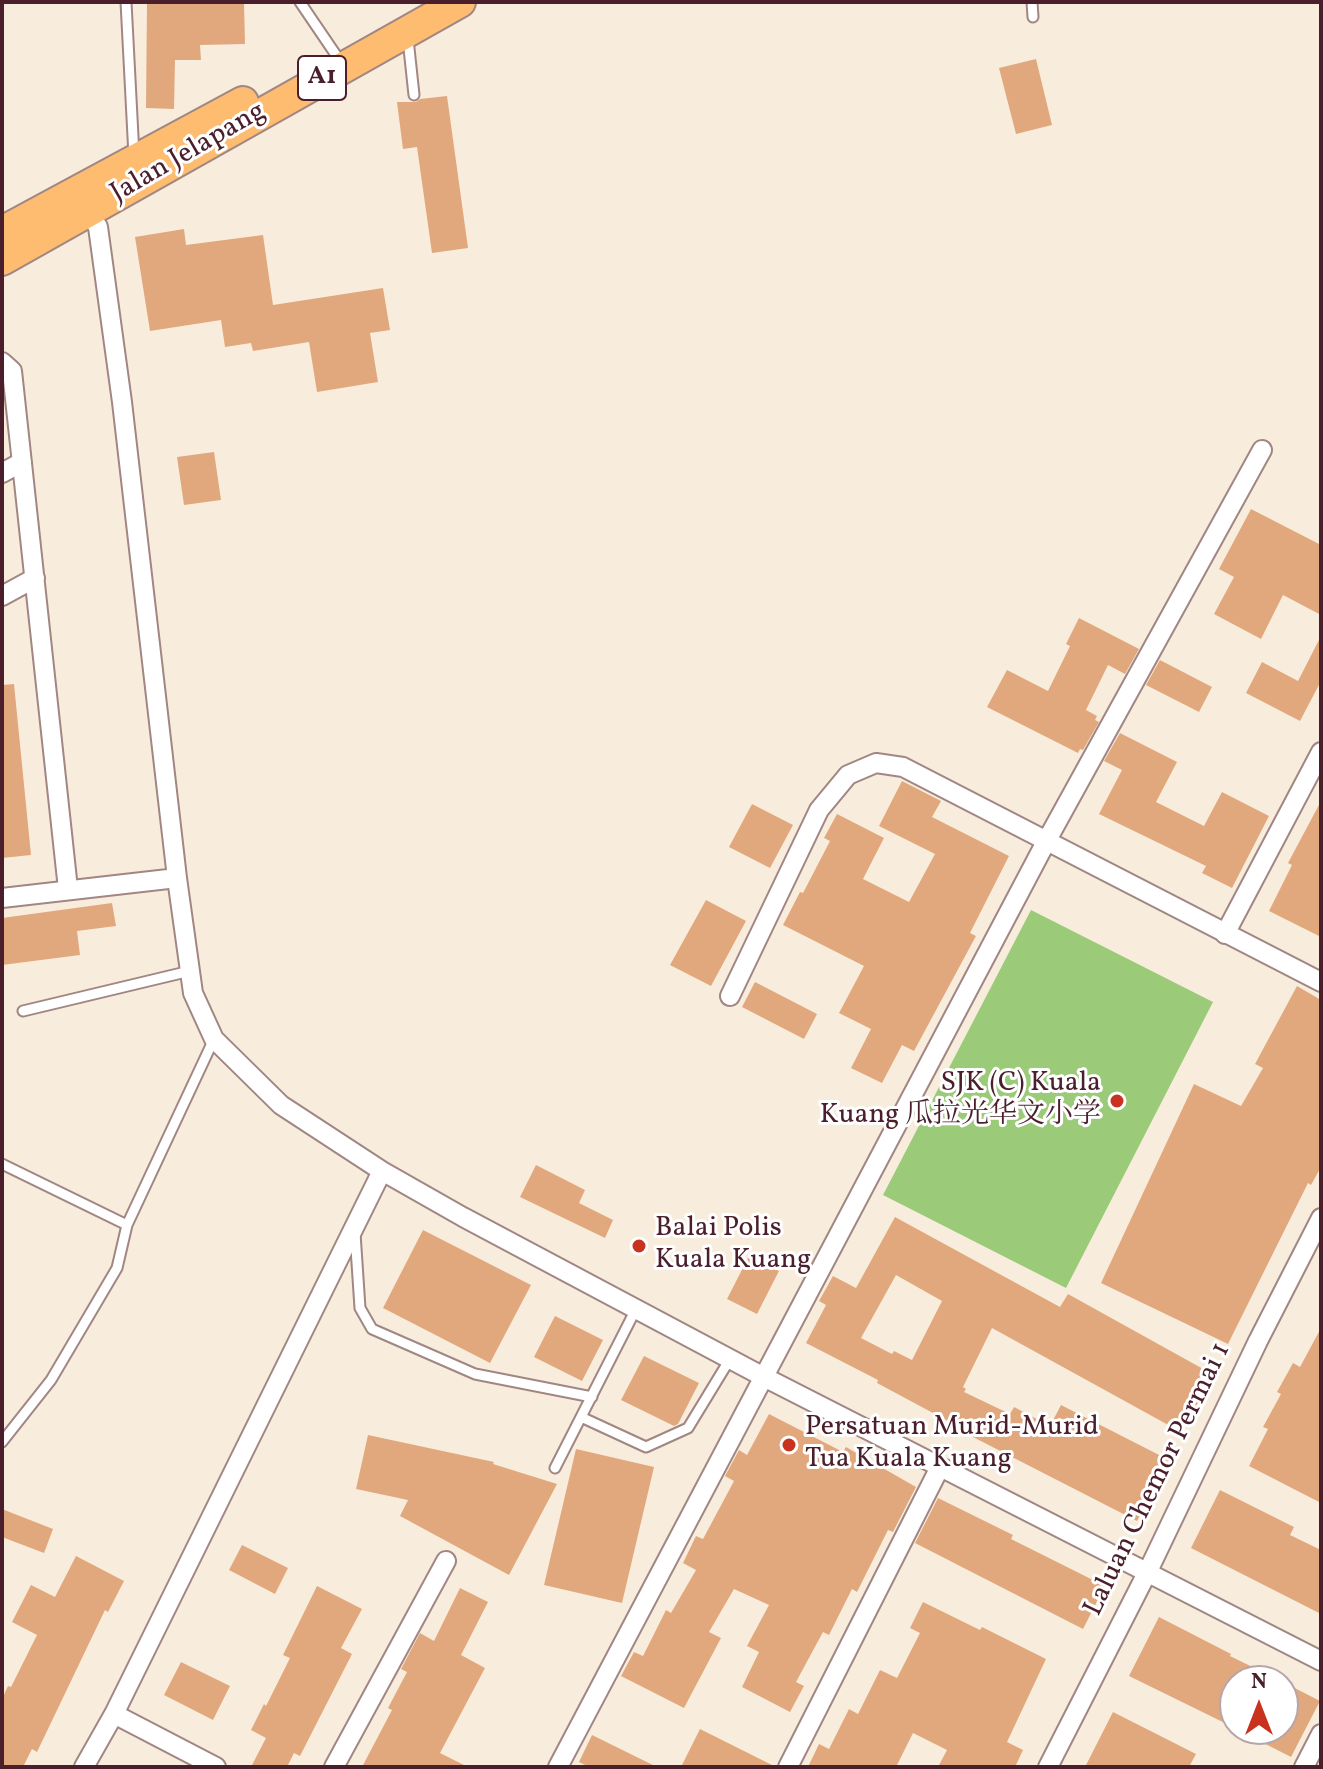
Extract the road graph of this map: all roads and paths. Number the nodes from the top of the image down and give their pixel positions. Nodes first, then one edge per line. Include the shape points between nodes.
1 (126, 2) edge
2 (300, 2) edge
3 (436, 2) edge
4 (460, 2) edge
5 (1032, 2) edge
6 (1033, 17) dead end
7 (407, 32) junction
8 (336, 55) junction
9 (414, 95) dead end
10 (135, 159) junction
11 (83, 202) junction
12 (2, 232) edge
13 (2, 260) edge
14 (7, 367) edge
15 (1262, 450) dead end
16 (22, 462) junction
17 (2, 473) edge
18 (35, 578) junction
19 (2, 596) edge
20 (1321, 752) edge
21 (1047, 840) junction
22 (177, 878) junction
23 (68, 889) junction
24 (2, 898) edge
25 (1225, 934) junction
26 (190, 971) junction
27 (1321, 982) edge
28 (730, 996) dead end
29 (23, 1011) dead end
30 (214, 1039) junction
31 (2, 1164) edge
32 (382, 1171) junction
33 (1321, 1218) edge
34 (127, 1225) junction
35 (355, 1226) junction
36 (636, 1309) junction
37 (730, 1359) junction
38 (762, 1376) junction
39 (592, 1397) junction
40 (581, 1417) junction
41 (2, 1442) edge
42 (940, 1467) junction
43 (555, 1468) dead end
44 (446, 1561) dead end
45 (1148, 1571) junction
46 (1321, 1661) edge
47 (114, 1714) junction
48 (1321, 1734) edge
49 (203, 1764) edge
50 (84, 1767) edge
51 (334, 1767) edge
52 (558, 1767) edge
53 (788, 1767) edge
54 (1048, 1767) edge
55 (1304, 1767) edge

1 - 10 lane
2 - 8 lane
3 - 8 main road, Jalan Jelapang / A1
4 - 7 main road, Jalan Jelapang / A1
5 - 6 lane
7 - 9 lane
7 - 11 main road, Jalan Jelapang / A1
8 - 10 main road, Jalan Jelapang / A1
10 - 11 main road, Jalan Jelapang / A1
11 - 12 main road, Jalan Jelapang / A1
11 - 13 main road, Jalan Jelapang / A1
11 - 22 street via 98,227
14 - 16 street
15 - 21 street
16 - 17 street
16 - 18 street
18 - 19 street
18 - 23 street
20 - 25 street
21 - 25 street
21 - 28 street via 903,767 876,763 848,775 819,810
21 - 38 street
22 - 23 street
22 - 26 street
23 - 24 street
25 - 27 street
26 - 29 lane
26 - 30 street via 193,993
30 - 32 street via 281,1105
30 - 34 lane
31 - 34 lane
32 - 35 street
32 - 36 street
33 - 45 street, Laluan Chemor Permai 1
34 - 41 lane via 117,1268 51,1380
35 - 39 lane via 360,1308 372,1329 475,1374
35 - 47 street
36 - 37 street
36 - 39 lane
37 - 38 street
37 - 40 lane via 688,1428 646,1447
38 - 42 street
38 - 52 street
39 - 40 lane
40 - 43 lane
42 - 45 street
42 - 53 street
44 - 51 street
45 - 46 street
45 - 54 street, Laluan Chemor Permai 1
47 - 49 street
47 - 50 street
48 - 55 street

